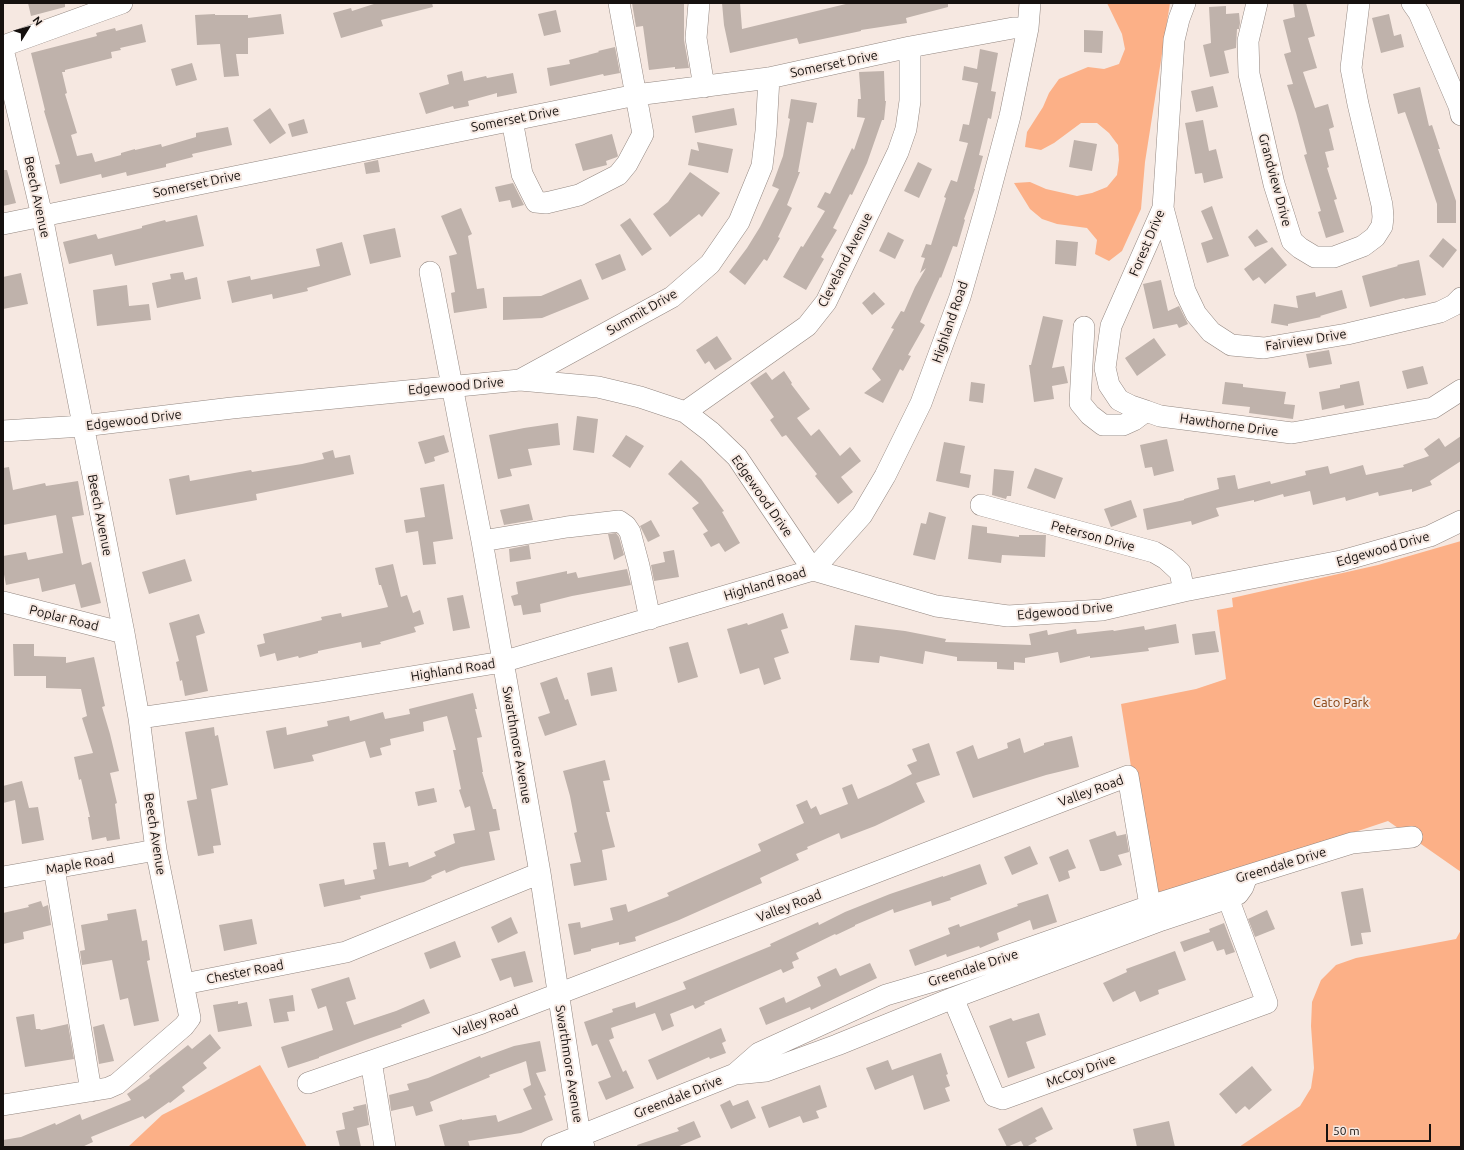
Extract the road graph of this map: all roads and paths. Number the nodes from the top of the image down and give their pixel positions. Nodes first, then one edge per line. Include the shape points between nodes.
1 (122, 3) edge
2 (619, 3) edge
3 (699, 3) edge
4 (1030, 3) edge
5 (1185, 3) edge
6 (1257, 3) edge
7 (1359, 3) edge
8 (1412, 3) edge
9 (1028, 28) junction
10 (3, 47) edge
11 (910, 48) junction
12 (769, 78) junction
13 (704, 87) junction
14 (636, 95) junction
15 (1461, 115) edge
16 (512, 120) junction
17 (1163, 208) junction
18 (42, 216) junction
19 (3, 224) edge
20 (430, 272) dead end
21 (1461, 298) edge
22 (1084, 328) dead end
23 (520, 380) junction
24 (452, 387) junction
25 (1461, 390) edge
26 (1146, 411) junction
27 (685, 412) junction
28 (83, 426) junction
29 (3, 431) edge
30 (981, 505) dead end
31 (1461, 520) edge
32 (482, 541) junction
33 (813, 570) junction
34 (1184, 591) junction
35 (3, 602) edge
36 (650, 619) junction
37 (124, 633) junction
38 (502, 662) junction
39 (139, 718) junction
40 (1412, 837) dead end
41 (156, 850) junction
42 (54, 868) junction
43 (540, 873) junction
44 (1247, 876) junction
45 (3, 877) edge
46 (1228, 898) junction
47 (1152, 915) junction
48 (184, 984) junction
49 (558, 994) junction
50 (953, 998) junction
51 (1267, 1003) joint
52 (371, 1061) junction
53 (734, 1074) junction
54 (308, 1083) dead end
55 (91, 1091) junction
56 (3, 1105) edge
57 (582, 1142) edge
58 (385, 1147) edge
59 (552, 1147) edge

1 - 10 street
2 - 14 street
3 - 13 street via 696,38
4 - 9 street, Highland Road
5 - 17 street, Forest Drive via 1174,40
6 - 7 street, Grandview Drive via 1248,41 1249,74 1274,184 1292,241 1315,257 1334,257 1363,246 1375,237 1382,226 1382,205 1351,68
8 - 15 street via 1419,13
9 - 11 street, Somerset Drive via 1014,28
9 - 33 street, Highland Road via 1010,116 985,210 960,297 921,403 885,476 862,515
10 - 18 street, Beech Avenue
11 - 12 street, Somerset Drive
11 - 27 street, Cleveland Avenue via 910,101 906,129 898,152 826,302 807,326
12 - 13 street, Somerset Drive
12 - 23 street, Summit Drive via 762,166 739,222 710,264 672,297
13 - 14 street, Somerset Drive
14 - 16 street, Somerset Drive
14 - 16 street via 643,134 618,175 579,195 546,203 536,202 522,174
16 - 18 street, Somerset Drive
17 - 21 street, Fairview Drive via 1185,291 1196,314 1211,332 1231,346 1264,348 1347,334 1440,312
17 - 26 street, Forest Drive via 1111,326 1104,368 1109,385 1120,400
18 - 19 street, Somerset Drive
18 - 28 street, Beech Avenue
20 - 24 street, Swarthmore Avenue
22 - 26 street via 1080,403 1083,408 1103,425 1123,425
23 - 24 street, Edgewood Drive
23 - 27 street, Edgewood Drive via 598,387
24 - 28 street, Edgewood Drive via 232,408
24 - 32 street, Swarthmore Avenue
25 - 26 street, Hawthorne Drive via 1433,408 1292,433 1160,416
27 - 33 street, Edgewood Drive via 737,457
28 - 29 street, Edgewood Drive
28 - 37 street, Beech Avenue
30 - 34 street, Peterson Drive via 1154,552 1180,572
31 - 34 street, Edgewood Drive via 1430,536 1341,561
32 - 36 street via 620,521 630,532
32 - 38 street, Swarthmore Avenue
33 - 34 street, Edgewood Drive via 936,606 1008,616 1102,610
33 - 36 street, Highland Road
35 - 37 street, Poplar Road
36 - 38 street, Highland Road
37 - 39 street, Beech Avenue
38 - 39 street, Highland Road
38 - 43 street, Swarthmore Avenue
39 - 41 street, Beech Avenue
40 - 44 street, Greendale Drive via 1352,843
41 - 42 street, Maple Road
41 - 48 street, Beech Avenue
42 - 45 street, Maple Road
42 - 55 street
43 - 48 street, Chester Road via 346,952
43 - 49 street, Swarthmore Avenue
44 - 46 street via 1238,894
44 - 47 street, Greendale Drive
46 - 47 street
46 - 51 street, Greendale Drive
47 - 49 street, Valley Road via 1128,776
47 - 50 street
47 - 53 street, Greendale Drive via 886,995 759,1053
48 - 55 street via 190,1018 184,1026 117,1084
49 - 52 street, Valley Road
49 - 57 street, Swarthmore Avenue
50 - 51 street, McCoy Drive via 994,1096 1003,1099
50 - 53 street via 766,1071
52 - 54 street, Valley Road
52 - 58 street
53 - 57 street, Greendale Drive
55 - 56 street
57 - 59 street, Greendale Drive

